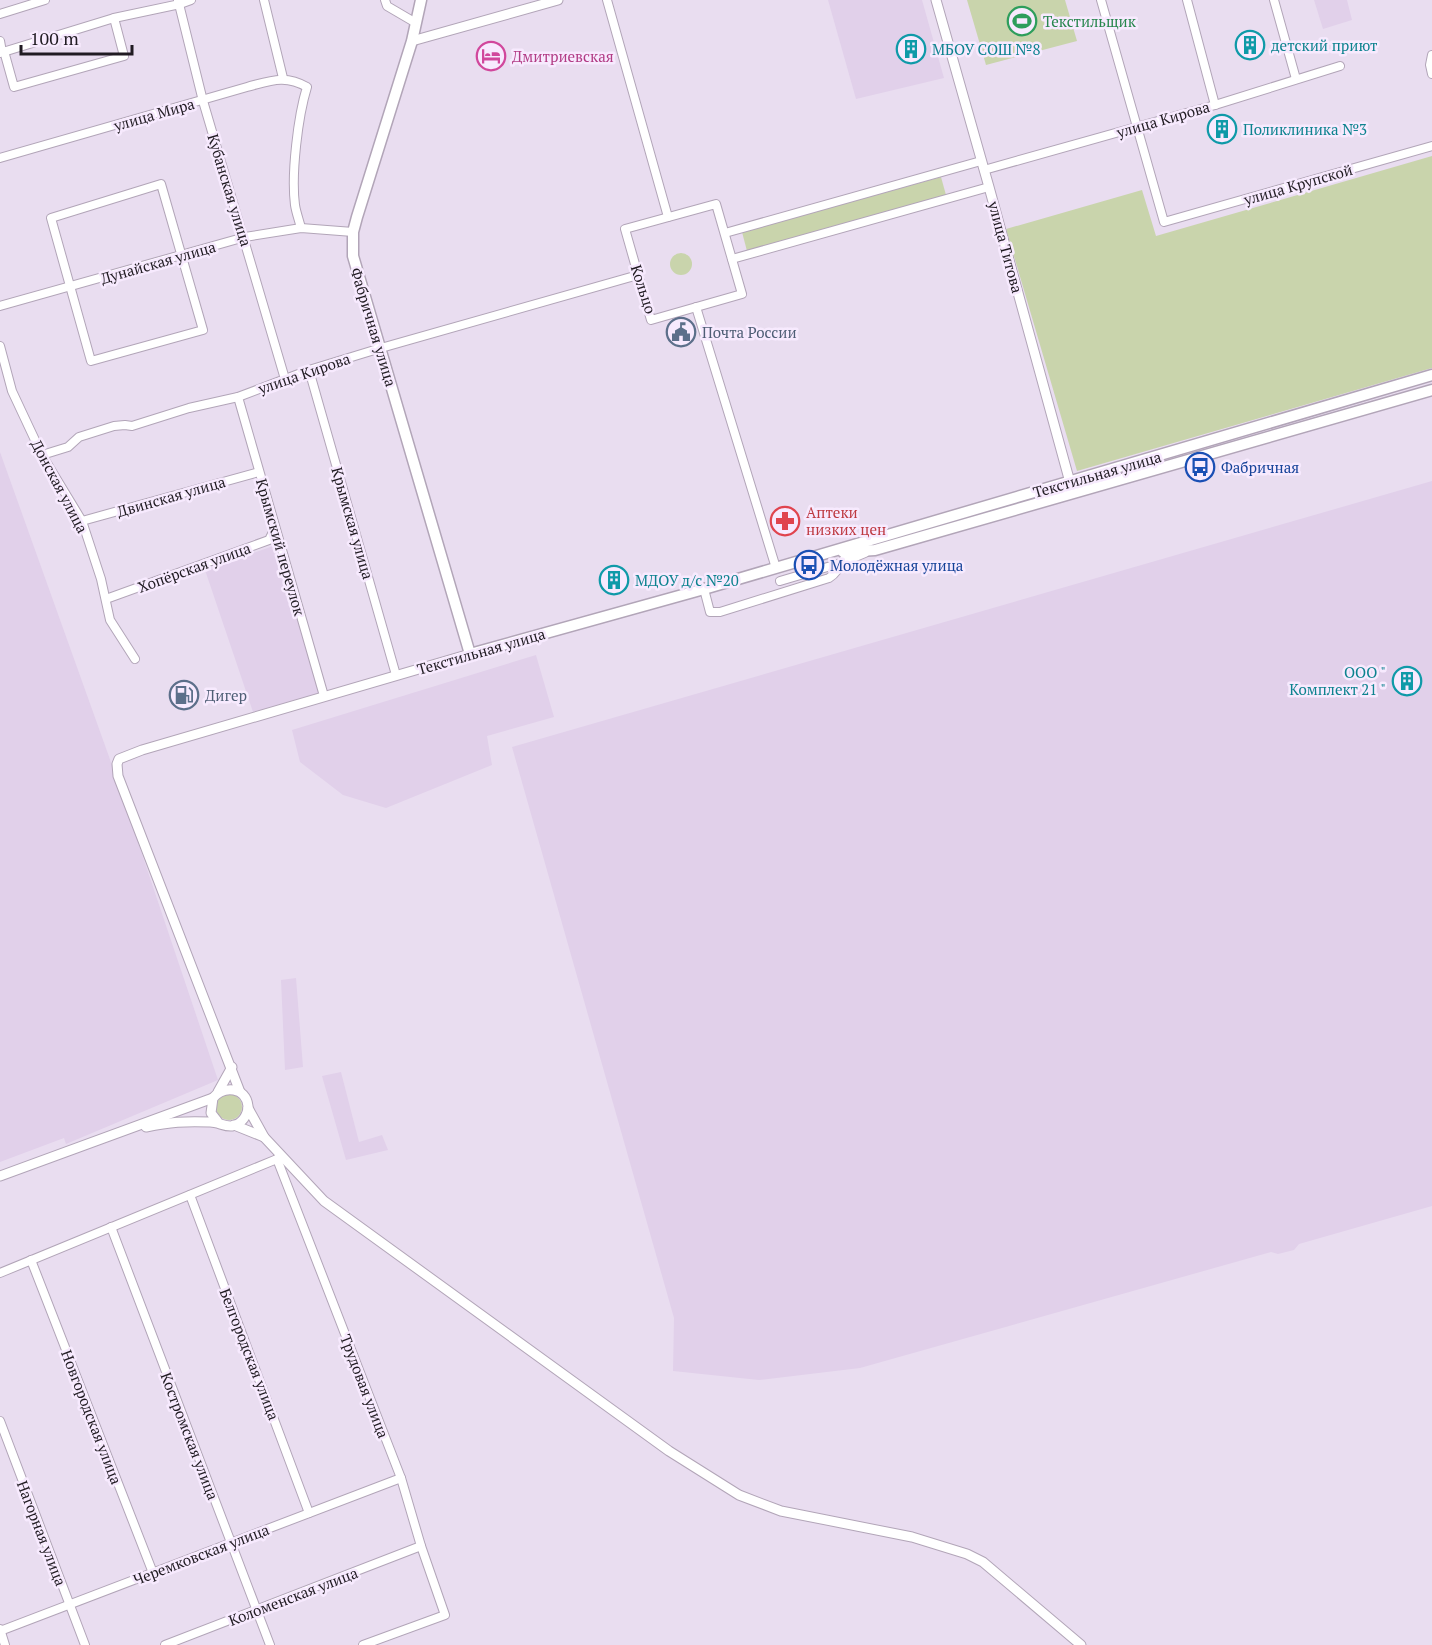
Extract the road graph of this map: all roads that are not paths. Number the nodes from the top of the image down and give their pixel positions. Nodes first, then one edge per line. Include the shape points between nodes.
1 (45, 0) edge
2 (191, 0) edge
3 (264, 0) edge
4 (385, 0) edge
5 (421, 0) edge
6 (558, 0) edge
7 (607, 0) edge
8 (936, 0) edge
9 (1101, 0) edge
10 (1187, 0) edge
11 (1274, 0) edge
12 (179, 2) edge
13 (0, 14) edge
14 (114, 18) junction
15 (416, 23) junction
16 (412, 40) junction
17 (0, 41) edge
18 (2, 52) edge
19 (1432, 55) edge
20 (1340, 66) dead end
21 (1432, 74) edge
22 (283, 78) junction
23 (1296, 79) junction
24 (203, 101) junction
25 (1215, 105) junction
26 (1137, 126) junction
27 (1432, 146) edge
28 (0, 158) edge
29 (983, 166) junction
30 (989, 187) junction
31 (668, 217) junction
32 (301, 228) junction
33 (353, 232) junction
34 (724, 233) junction
35 (245, 237) junction
36 (182, 255) junction
37 (732, 259) junction
38 (638, 276) junction
39 (71, 287) junction
40 (0, 306) edge
41 (696, 307) junction
42 (0, 346) edge
43 (381, 348) junction
44 (309, 370) junction
45 (1432, 375) edge
46 (285, 379) junction
47 (1432, 390) edge
48 (238, 397) junction
49 (42, 455) junction
50 (259, 472) junction
51 (1070, 482) junction
52 (1073, 494) junction
53 (82, 521) junction
54 (276, 528) junction
55 (863, 548) junction
56 (831, 552) junction
57 (848, 552) junction
58 (841, 563) junction
59 (776, 567) junction
60 (780, 581) dead end
61 (704, 589) junction
62 (106, 599) junction
63 (470, 654) junction
64 (135, 659) dead end
65 (396, 675) junction
66 (324, 696) junction
67 (232, 1066) junction
68 (240, 1092) junction
69 (216, 1095) junction
70 (248, 1107) junction
71 (218, 1122) junction
72 (234, 1125) junction
73 (126, 1131) junction
74 (264, 1137) junction
75 (279, 1157) junction
76 (0, 1176) edge
77 (190, 1195) junction
78 (111, 1227) junction
79 (31, 1260) junction
80 (0, 1273) edge
81 (0, 1421) edge
82 (401, 1478) junction
83 (309, 1513) junction
84 (231, 1543) junction
85 (421, 1546) junction
86 (153, 1573) junction
87 (69, 1605) junction
88 (257, 1609) junction
89 (0, 1630) edge
90 (5, 1645) edge
91 (85, 1645) edge
92 (165, 1645) edge
93 (270, 1645) edge
94 (363, 1645) edge
95 (1081, 1645) edge

1 - 13 street
2 - 12 street
3 - 22 street
4 - 15 street via 387,6
5 - 15 main road, Фабричная улица
6 - 16 street
7 - 31 street
8 - 29 street, улица Титова
9 - 26 street
10 - 25 street
11 - 23 street
12 - 14 street
12 - 24 street, Кубанская улица
14 - 18 street
14 - 18 street via 124,56 14,87
15 - 16 main road, Фабричная улица
16 - 33 main road, Фабричная улица
17 - 18 street
19 - 21 street
20 - 23 street, улица Кирова
22 - 24 street, улица Мира
22 - 32 street via 307,87 294,180
23 - 25 street, улица Кирова
24 - 28 street, улица Мира
24 - 35 street, Кубанская улица
25 - 26 street, улица Кирова
26 - 27 street, улица Крупской via 1164,222
26 - 29 street, улица Кирова
29 - 30 street, улица Титова
29 - 34 street, улица Кирова
30 - 37 street
30 - 51 street, улица Титова
31 - 34 street, Кольцо via 716,204
31 - 38 street, Кольцо via 625,229
32 - 33 street, Дунайская улица
32 - 35 street, Дунайская улица
33 - 43 main road, Фабричная улица via 353,256
34 - 37 street, Кольцо
35 - 36 street, Дунайская улица
35 - 46 street, Кубанская улица
36 - 39 street, Дунайская улица
36 - 39 street via 160,184 51,218
36 - 39 street via 203,330 91,361
37 - 41 street, Кольцо via 742,294
38 - 41 street, Кольцо via 651,320
38 - 43 street, улица Кирова
39 - 40 street, Дунайская улица
41 - 59 street
42 - 49 street, Донская улица via 12,392
43 - 44 street, улица Кирова
43 - 63 main road, Фабричная улица
44 - 46 street, улица Кирова
44 - 65 street, Крымская улица
45 - 51 main road, Текстильная улица
46 - 48 street, улица Кирова
47 - 52 main road, Текстильная улица
48 - 49 street, улица Кирова via 132,426 114,426
48 - 50 street, Крымский переулок
49 - 53 street, Донская улица
50 - 53 street, Двинская улица
50 - 54 street, Крымский переулок
51 - 52 street, улица Титова
51 - 55 main road, Текстильная улица
52 - 55 main road, Текстильная улица
53 - 62 street, Донская улица
54 - 62 street, Хопёрская улица via 268,540
54 - 66 street, Крымский переулок
55 - 56 main road, Текстильная улица
55 - 57 main road, Текстильная улица
55 - 58 street
56 - 57 main road, Текстильная улица
56 - 59 main road, Текстильная улица
57 - 58 street
58 - 60 street
58 - 61 street via 829,578 720,612 710,612
59 - 61 main road, Текстильная улица
61 - 63 main road, Текстильная улица
62 - 64 street, Донская улица via 110,620
63 - 65 street, Текстильная улица
65 - 66 street, Текстильная улица
66 - 67 street, Текстильная улица via 133,753 117,764 118,776
67 - 68 street
67 - 69 street
68 - 69 street via 232,1089
68 - 70 street
69 - 71 street via 211,1113
69 - 73 street
70 - 72 street via 243,1120
70 - 74 street
71 - 72 street
71 - 73 street via 179,1120
72 - 74 street
73 - 76 street
74 - 75 street
75 - 77 street
75 - 82 street, Трудовая улица
75 - 95 street via 343,1215 649,1437 729,1488 781,1511 912,1537 967,1554 1004,1578
77 - 78 street
77 - 83 street, Белгородская улица
78 - 79 street
78 - 84 street, Костромская улица
79 - 80 street
79 - 86 street, Новгородская улица
81 - 87 street, Нагорная улица
82 - 83 street, Черемковская улица
82 - 85 street, Трудовая улица
83 - 84 street, Черемковская улица
84 - 86 street, Черемковская улица
84 - 88 street, Костромская улица
85 - 88 street, Коломенская улица
85 - 94 street, Трудовая улица via 445,1615
86 - 87 street, Черемковская улица
87 - 89 street, Черемковская улица
87 - 91 street, Нагорная улица
88 - 92 street, Коломенская улица
88 - 93 street, Костромская улица
89 - 90 street

